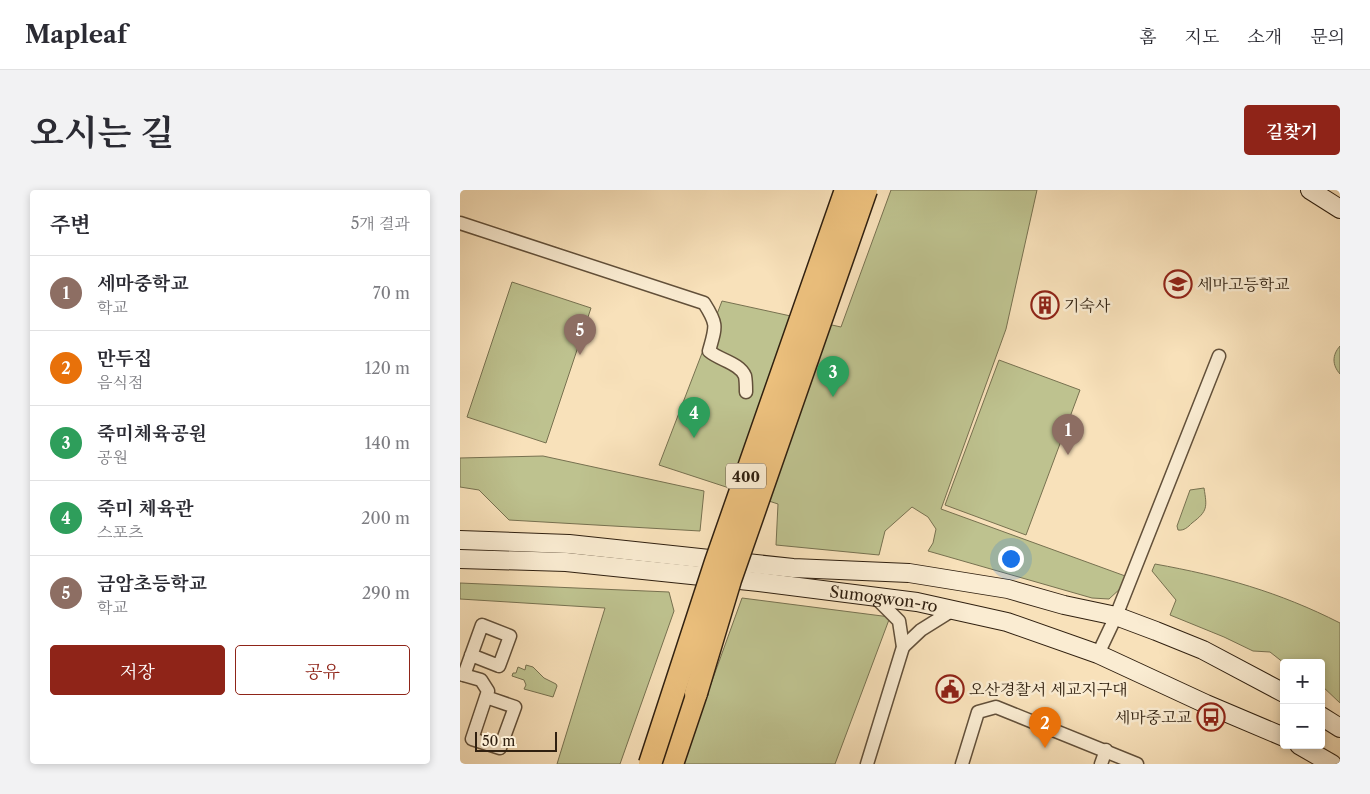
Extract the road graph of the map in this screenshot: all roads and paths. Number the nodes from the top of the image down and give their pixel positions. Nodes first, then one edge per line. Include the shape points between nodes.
1 (846, 190) edge
2 (866, 190) edge
3 (1310, 190) edge
4 (1340, 209) edge
5 (460, 223) edge
6 (1219, 356) dead end
7 (746, 392) dead end
8 (460, 540) edge
9 (460, 559) edge
10 (874, 597) junction
11 (954, 610) junction
12 (1116, 616) junction
13 (903, 647) junction
14 (1098, 654) junction
15 (471, 655) dead end
16 (462, 674) edge
17 (1280, 691) edge
18 (486, 697) dead end
19 (1325, 719) edge
20 (1340, 728) edge
21 (1280, 735) edge
22 (1306, 749) edge
23 (1106, 750) junction
24 (650, 764) edge
25 (672, 764) edge
26 (867, 764) edge
27 (962, 764) edge
28 (1101, 764) edge
29 (1137, 764) edge
30 (1332, 764) edge

1 - 24 highway, 400, bridge via 716,562
2 - 25 highway, 400, bridge via 730,580
3 - 4 street
5 - 7 street via 704,303 715,319 709,351 738,367 744,376
6 - 12 street
8 - 12 street, Sumogwon-ro via 569,544 793,568 909,573 1008,590
9 - 10 street, Sumogwon-ro via 566,562
10 - 11 street, Sumogwon-ro
10 - 13 street via 899,622
11 - 13 street via 921,630
11 - 14 street, Sumogwon-ro via 1007,622
12 - 14 street
12 - 17 street, Sumogwon-ro via 1203,650
13 - 26 street
14 - 21 street, Sumogwon-ro
15 - 16 street
16 - 18 street via 481,680 488,691
19 - 20 street
22 - 30 street
23 - 27 street via 996,707 978,712
23 - 28 street
23 - 29 street

